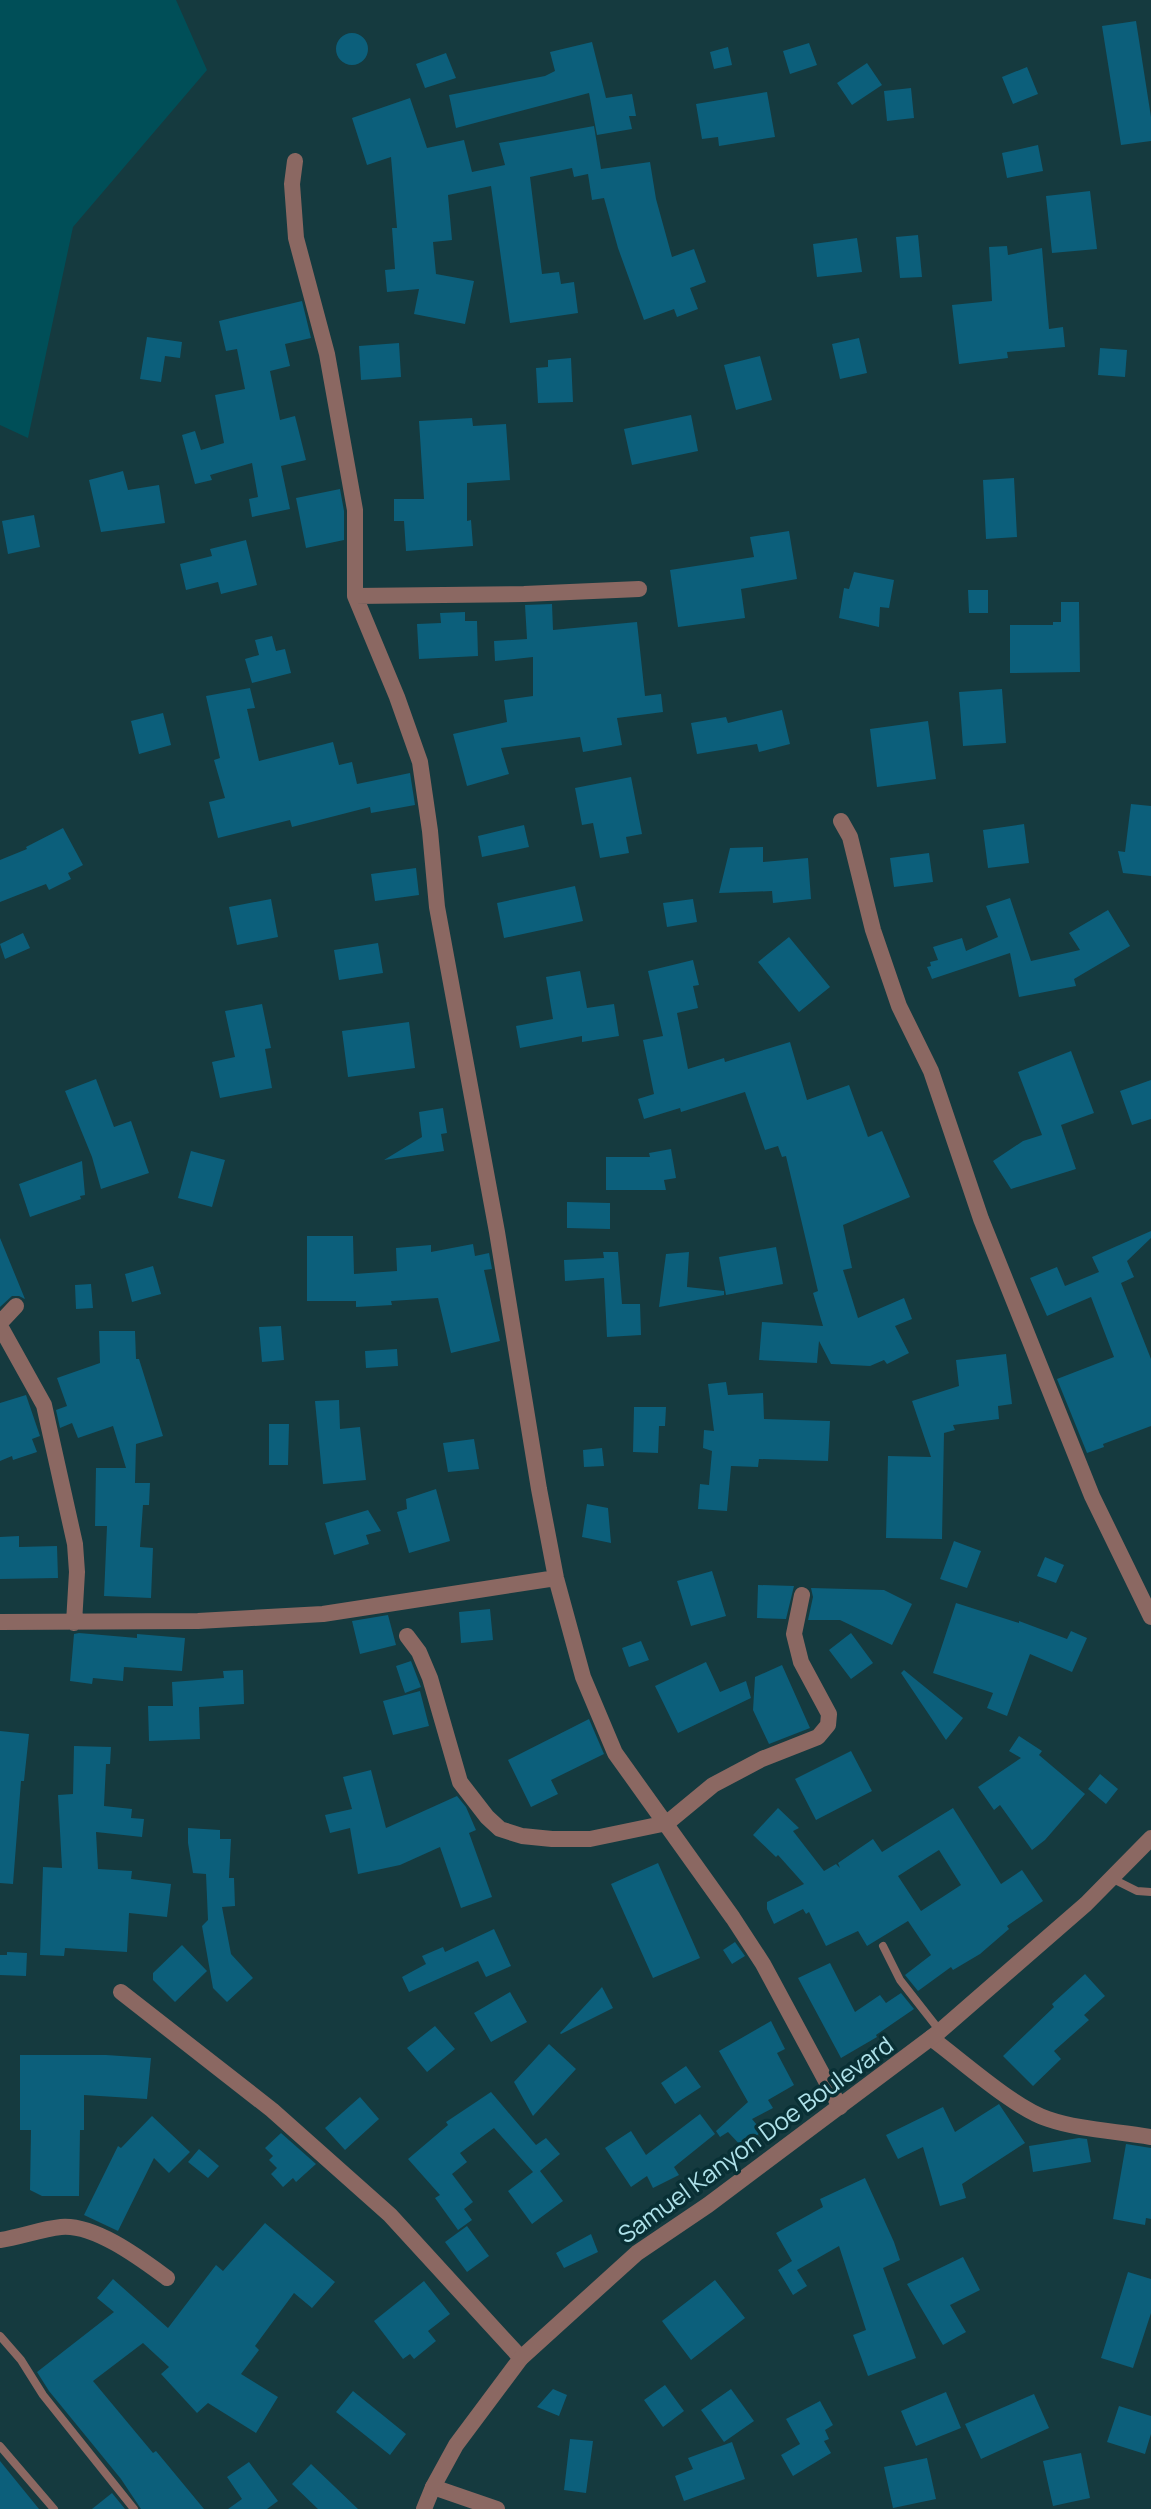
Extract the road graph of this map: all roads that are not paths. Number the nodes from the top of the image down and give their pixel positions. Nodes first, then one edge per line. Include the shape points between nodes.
1 (295, 161) dead end
2 (639, 589) dead end
3 (355, 596) junction
4 (841, 821) dead end
5 (16, 1306) dead end
6 (0, 1325) edge
7 (556, 1578) junction
8 (802, 1595) dead end
9 (1151, 1617) edge
10 (0, 1622) edge
11 (74, 1623) junction
12 (407, 1636) dead end
13 (667, 1823) junction
14 (1151, 1838) edge
15 (1111, 1878) junction
16 (1151, 1892) edge
17 (883, 1946) dead end
18 (121, 1992) dead end
19 (936, 2034) junction
20 (840, 2107) junction
21 (1151, 2137) edge
22 (0, 2240) edge
23 (167, 2278) dead end
24 (0, 2336) edge
25 (521, 2358) junction
26 (0, 2446) edge
27 (433, 2487) junction
28 (54, 2509) edge
29 (134, 2509) edge
30 (424, 2509) edge
31 (497, 2509) edge

1 - 3 street via 296,238 327,354 355,510
2 - 3 street
3 - 7 street via 420,762 437,907
4 - 9 street via 899,1006 931,1071 1009,1291 1092,1496
5 - 6 street
6 - 11 street via 44,1405 75,1544
7 - 11 street via 323,1614
7 - 13 street via 598,1716 615,1753
8 - 13 street via 794,1634 801,1662 829,1714 828,1725 818,1737 713,1785
10 - 11 street
12 - 13 street via 430,1678 460,1782 500,1829 522,1836 590,1839
13 - 20 street via 763,1964
14 - 15 street, Samuel Kanyon Doe Boulevard
15 - 16 lane
15 - 19 street, Samuel Kanyon Doe Boulevard
17 - 19 lane
18 - 25 street via 272,2110 390,2215
19 - 20 street, Samuel Kanyon Doe Boulevard
19 - 21 street via 1025,2108 1045,2118
20 - 25 street, Samuel Kanyon Doe Boulevard via 637,2253
22 - 23 street via 84,2228
24 - 29 lane
25 - 27 street, Samuel Kanyon Doe Boulevard via 456,2445
26 - 28 lane
27 - 30 street, Samuel Kanyon Doe Boulevard
27 - 31 street

